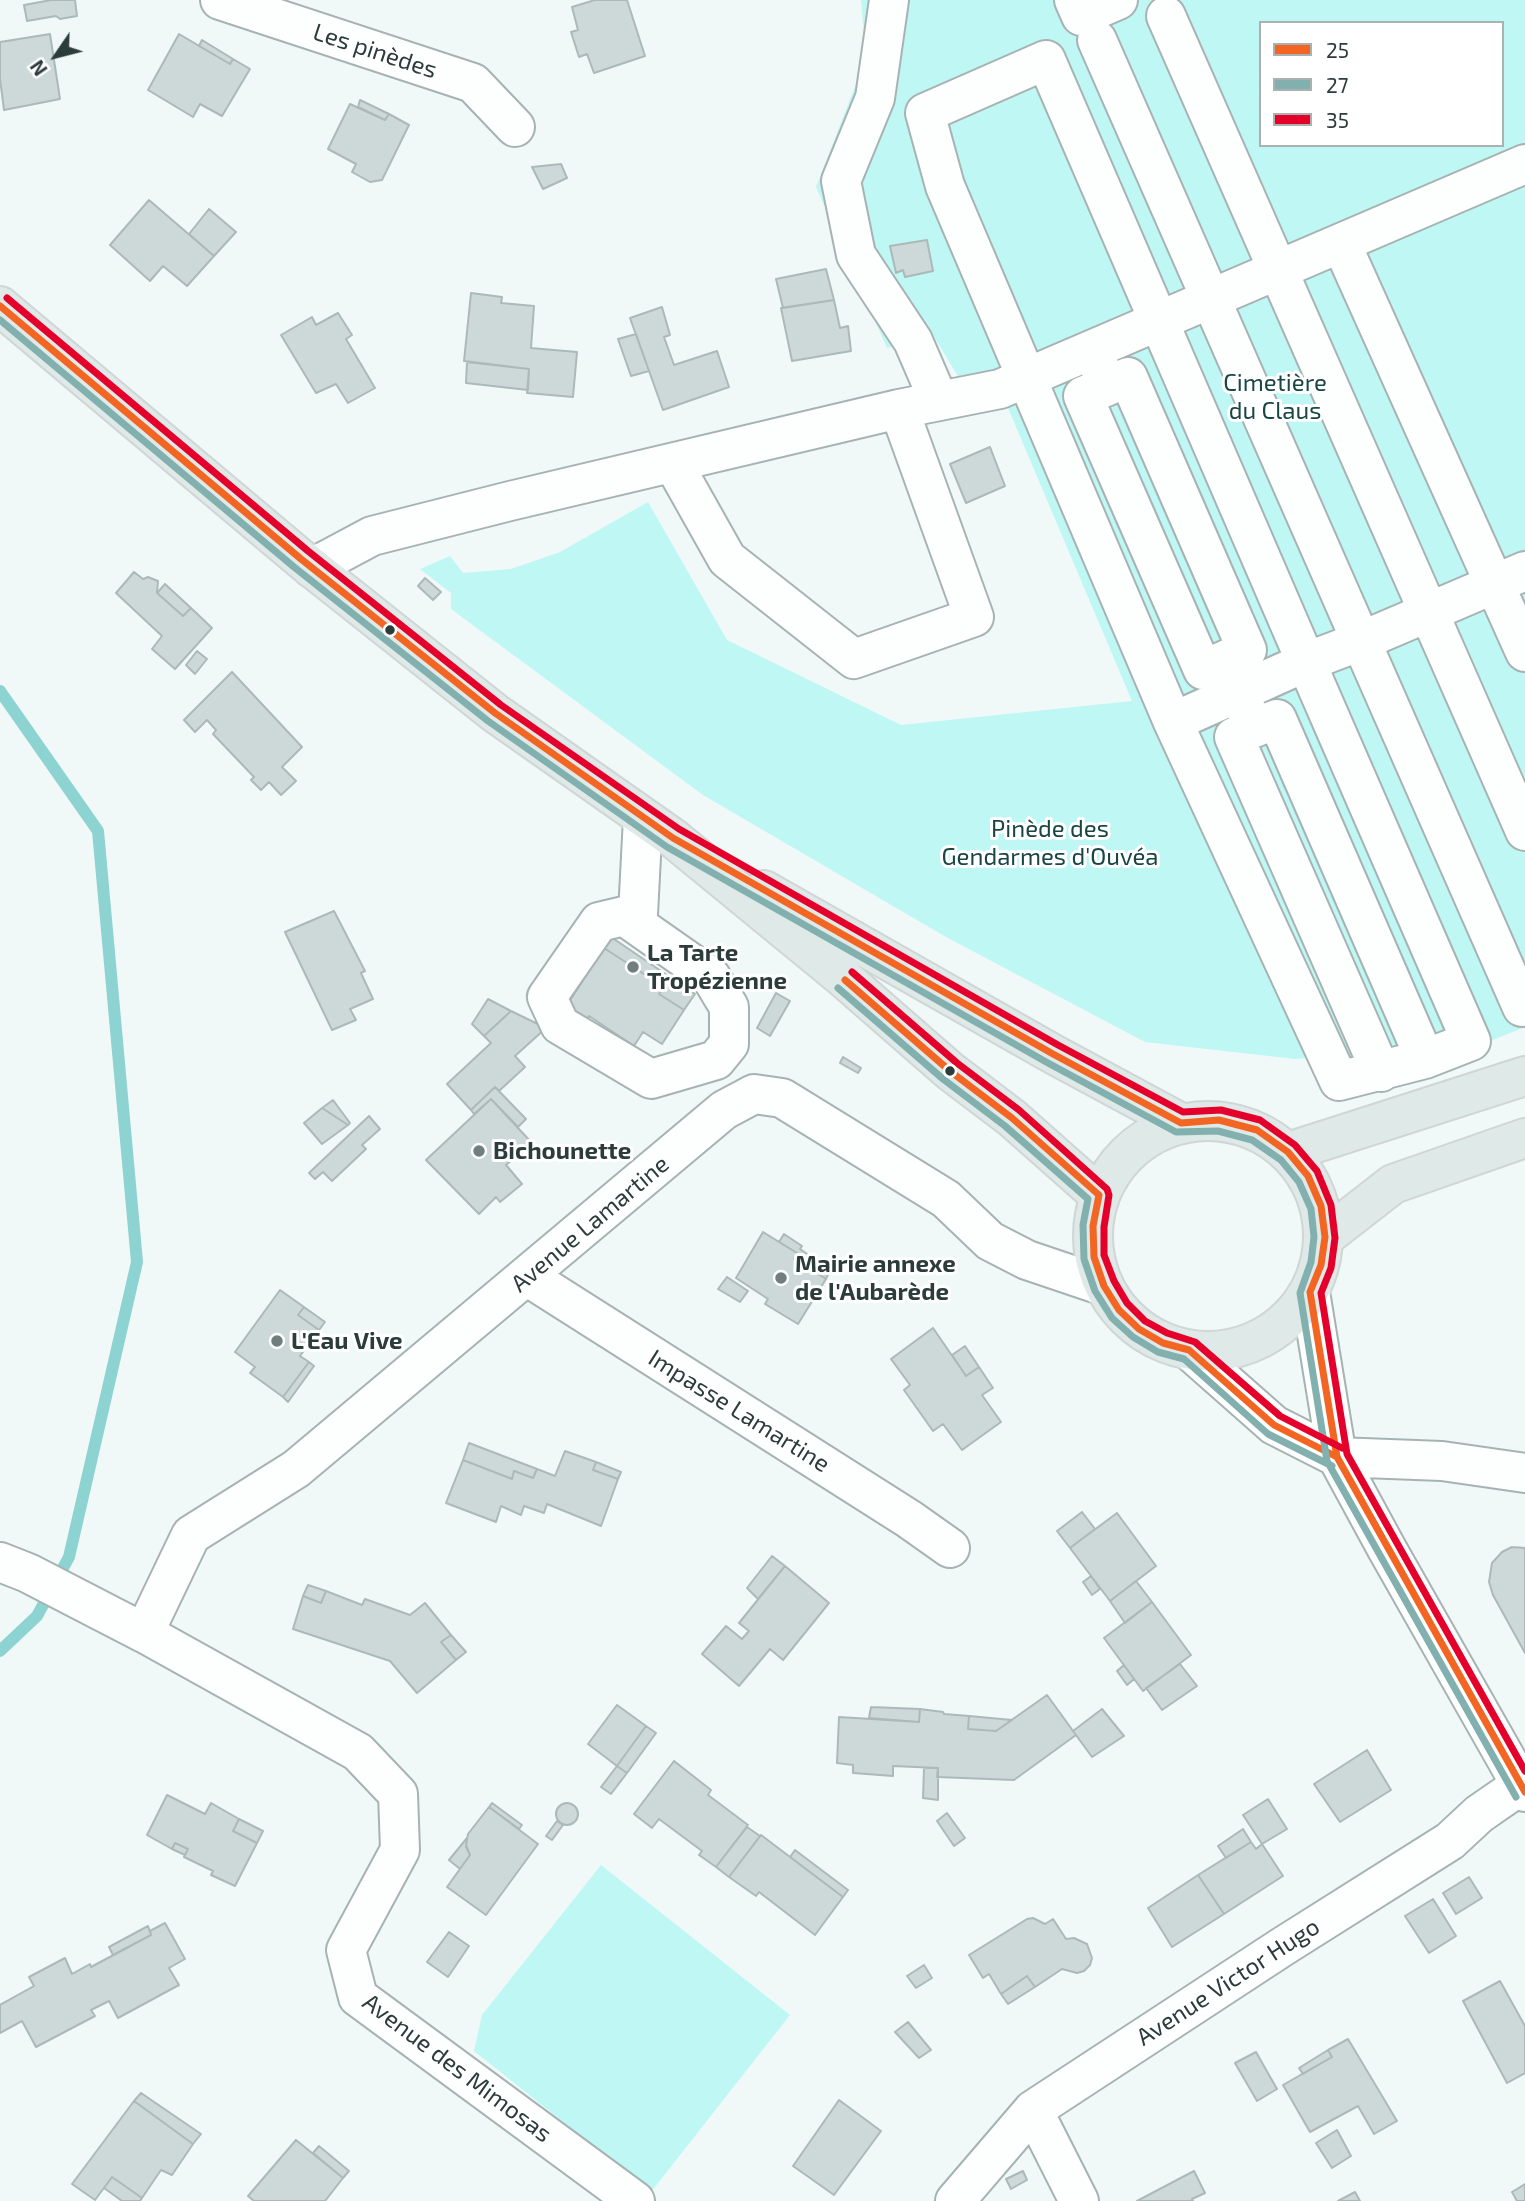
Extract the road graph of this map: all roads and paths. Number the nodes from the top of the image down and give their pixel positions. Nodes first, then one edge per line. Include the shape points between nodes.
1 (220, 0) edge
2 (889, 0) edge
3 (1074, 0) edge
4 (1118, 0) edge
5 (1166, 16) dead end
6 (1097, 40) dead end
7 (515, 127) dead end
8 (1525, 164) edge
9 (1341, 243) junction
10 (1276, 270) junction
11 (1211, 299) junction
12 (0, 306) edge
13 (1159, 321) junction
14 (1092, 350) junction
15 (1027, 378) junction
16 (939, 401) junction
17 (899, 409) junction
18 (673, 463) junction
19 (312, 568) junction
20 (1510, 578) edge
21 (1430, 611) junction
22 (1361, 641) junction
23 (1525, 652) edge
24 (1306, 662) junction
25 (1231, 676) junction
26 (1173, 723) junction
27 (1254, 728) junction
28 (658, 828) junction
29 (1525, 831) edge
30 (624, 916) junction
31 (1525, 1006) edge
32 (1425, 1059) junction
33 (716, 1060) junction
34 (1381, 1072) junction
35 (1525, 1076) edge
36 (740, 1102) junction
37 (1181, 1123) junction
38 (1525, 1138) edge
39 (1288, 1152) junction
40 (1099, 1195) junction
41 (1325, 1237) junction
42 (528, 1277) junction
43 (1104, 1286) junction
44 (1310, 1292) junction
45 (1189, 1350) junction
46 (1337, 1457) junction
47 (1525, 1473) edge
48 (950, 1548) dead end
49 (14, 1567) edge
50 (144, 1633) junction
51 (1523, 1788) edge
52 (1033, 2110) junction
53 (635, 2201) edge
54 (955, 2201) edge
55 (1079, 2201) edge

1 - 7 street, Les pinèdes via 473,83
2 - 16 street via 875,98 841,181 856,255 913,341
3 - 4 street via 1081,16
5 - 10 street
6 - 11 street
8 - 9 street
9 - 10 street
9 - 20 street
10 - 11 street
10 - 21 street
11 - 13 street
11 - 22 street
12 - 19 main road
13 - 14 street
13 - 15 street via 1046,60 925,113 945,186
13 - 24 street
14 - 15 street
14 - 25 street via 1108,386 1128,377 1247,650
15 - 16 street via 1000,389
15 - 26 street
16 - 17 street
17 - 18 street
17 - 18 street via 974,617 854,659 727,559
18 - 19 street via 372,536
19 - 28 main road via 495,713
20 - 21 street
20 - 23 street
21 - 22 street
21 - 29 street
22 - 24 street
22 - 31 street
24 - 25 street
24 - 32 street via 1471,1041
25 - 26 street
25 - 27 street
26 - 34 street via 1339,1081
27 - 32 street via 1277,719
27 - 34 street via 1234,737
28 - 30 street via 638,914
28 - 37 main road
28 - 40 main road via 1012,1118
30 - 33 street via 711,977 729,1007 729,1044
30 - 33 street via 599,922 547,997 560,1025 651,1079
32 - 34 street
33 - 36 street
35 - 39 main road
36 - 42 street, Avenue Lamartine via 724,1110
36 - 43 street, Avenue Lamartine via 754,1094 782,1098 946,1199 990,1241 1027,1260
37 - 39 main road via 1219,1120 1257,1130
37 - 40 main road via 1146,1138 1118,1163
38 - 41 main road via 1393,1184
39 - 41 main road via 1308,1176 1321,1206
40 - 43 main road via 1094,1257
41 - 44 main road via 1321,1265
42 - 48 street, Impasse Lamartine
42 - 50 street, Avenue Lamartine via 296,1469 191,1535
43 - 45 main road via 1119,1310 1139,1329 1163,1343
44 - 45 main road via 1289,1320 1259,1341 1225,1351
44 - 46 street
45 - 46 street via 1274,1425
46 - 47 street via 1442,1461
46 - 51 street
49 - 50 street, Avenue des Mimosas
50 - 53 street, Avenue des Mimosas via 358,1752 398,1794 400,1850 346,1950 358,1997
51 - 52 street, Avenue Victor Hugo via 1479,1814 1450,1841
52 - 54 street, Avenue Victor Hugo
52 - 55 street

